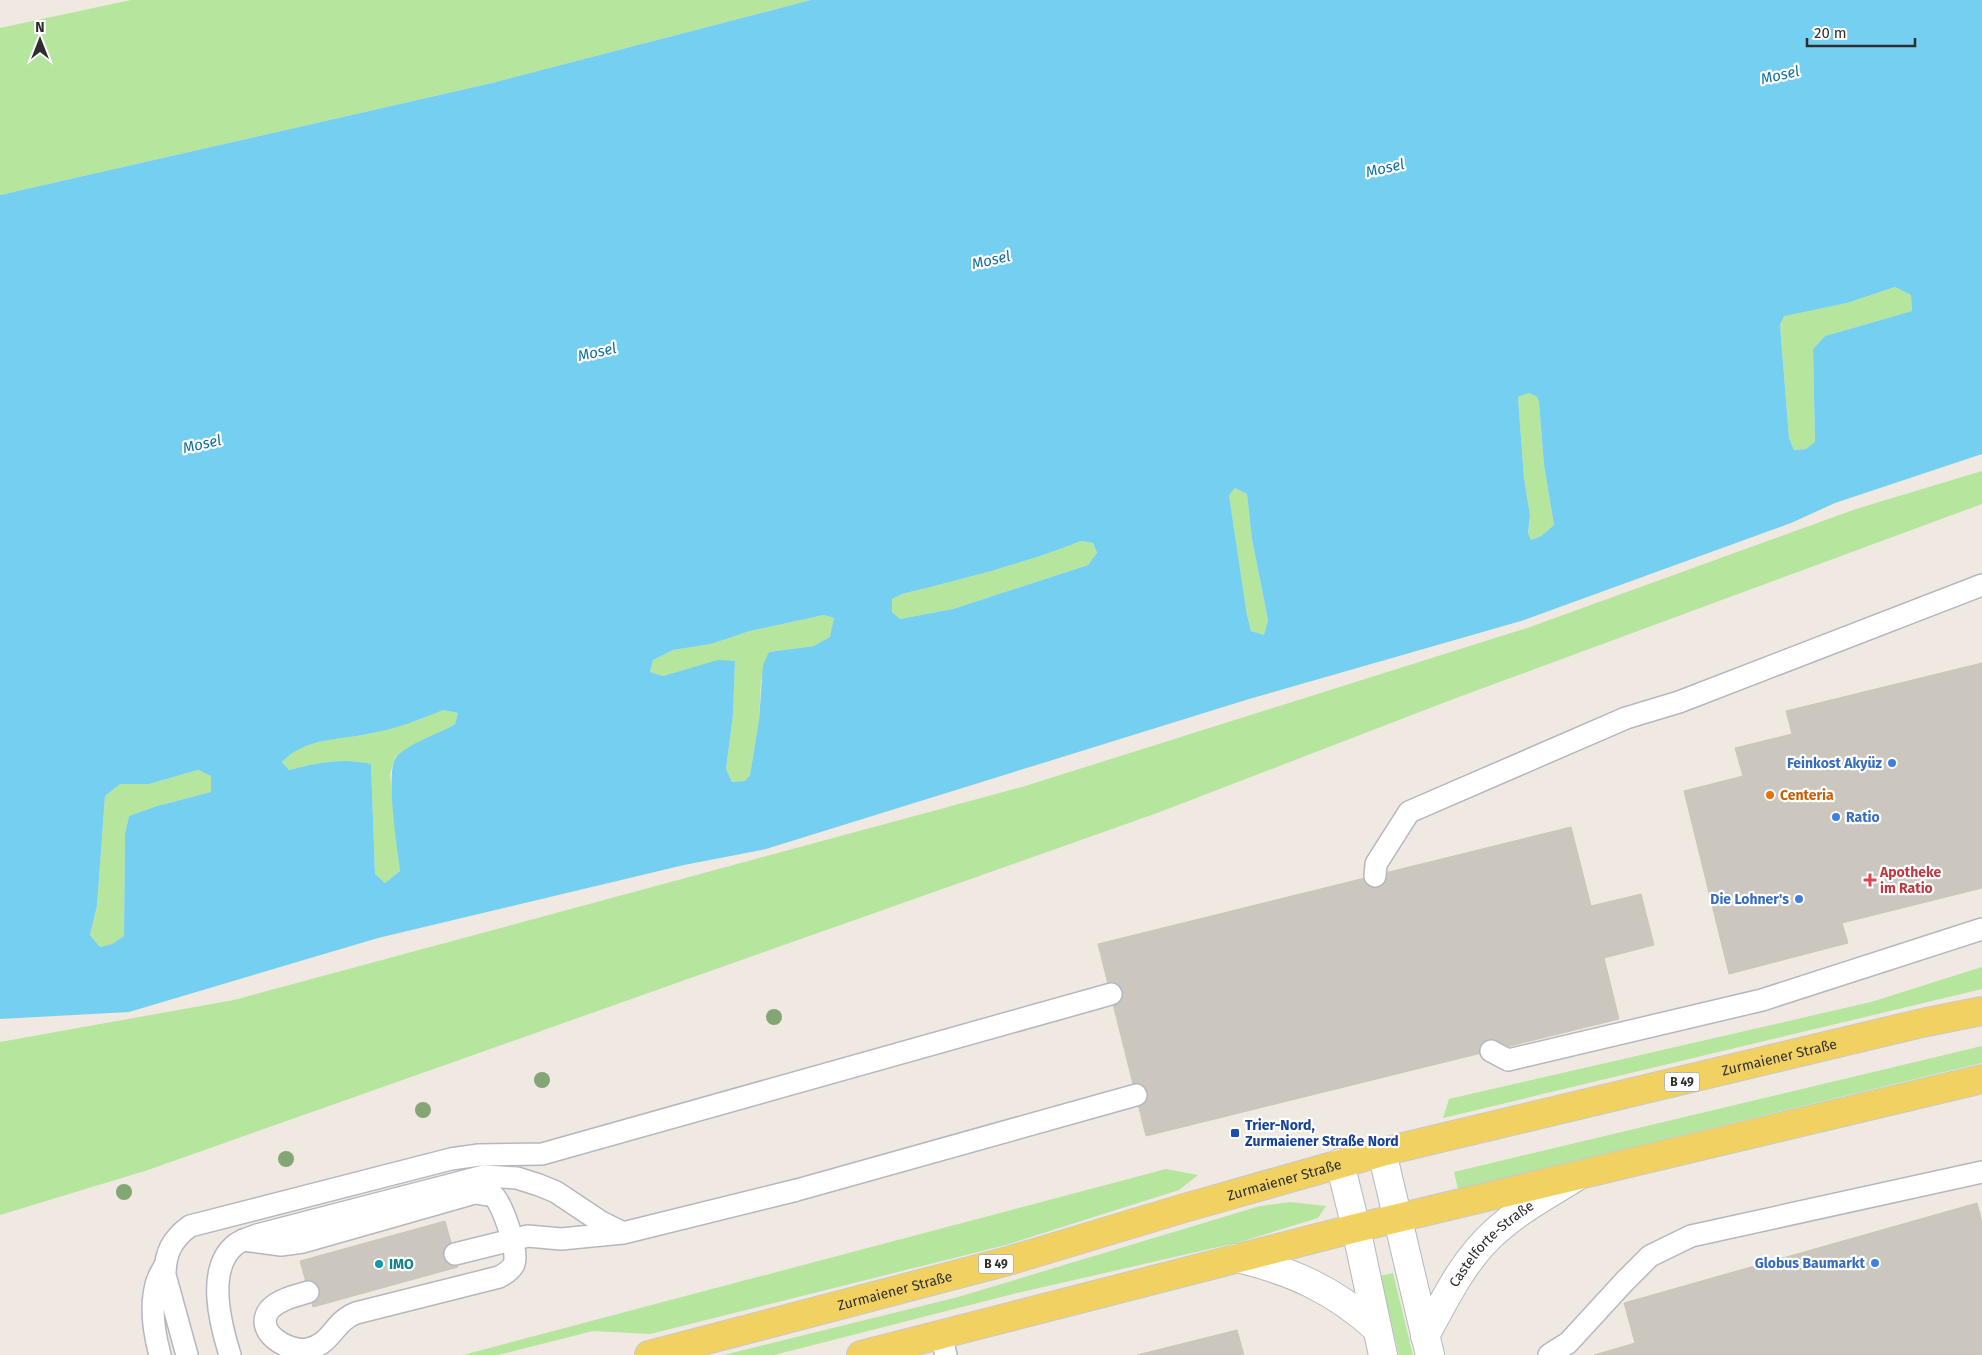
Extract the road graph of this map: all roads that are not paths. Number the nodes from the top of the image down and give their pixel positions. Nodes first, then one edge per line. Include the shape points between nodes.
1 (1982, 585) edge
2 (1375, 876) dead end
3 (1982, 929) edge
4 (1110, 994) dead end
5 (1982, 1011) edge
6 (1491, 1051) dead end
7 (1982, 1079) edge
8 (1136, 1095) dead end
9 (1382, 1152) junction
10 (1340, 1163) junction
11 (1982, 1172) edge
12 (1581, 1174) junction
13 (1398, 1218) junction
14 (1356, 1228) junction
15 (623, 1233) junction
16 (512, 1239) junction
17 (243, 1240) junction
18 (455, 1254) dead end
19 (1237, 1258) junction
20 (165, 1265) junction
21 (308, 1292) dead end
22 (1376, 1328) junction
23 (944, 1345) edge
24 (1428, 1345) edge
25 (230, 1353) edge
26 (160, 1355) edge
27 (187, 1355) edge
28 (649, 1355) edge
29 (861, 1355) edge
30 (1383, 1355) edge
31 (1549, 1355) edge

1 - 2 lane via 1679,702 1626,718 1409,812 1376,864
3 - 6 lane via 1762,1000 1508,1060
4 - 20 lane via 542,1154 451,1159 204,1221 181,1233 172,1244
5 - 9 main road, Zurmaiener Straße / B 49
7 - 12 main road
8 - 15 lane via 797,1190
9 - 10 main road, Zurmaiener Straße / B 49
9 - 13 street, Castelforte-Straße
10 - 14 street
10 - 28 main road, Zurmaiener Straße / B 49 via 1008,1261
11 - 31 lane via 1691,1236 1650,1256 1568,1343
12 - 13 main road
12 - 24 street, Castelforte-Straße via 1525,1209 1490,1236 1472,1255 1448,1293
13 - 14 main road
13 - 24 street, Castelforte-Straße
14 - 19 main road
14 - 22 street
15 - 16 lane via 561,1239 528,1236
15 - 17 lane via 556,1192 517,1178 484,1176
16 - 17 lane via 500,1203 494,1196 476,1193 303,1242 281,1245
16 - 18 lane
16 - 21 lane via 514,1263 499,1277 356,1313 340,1323 325,1342 306,1350 294,1349 274,1339 265,1324 266,1316 276,1304
17 - 25 lane via 223,1261 218,1276 218,1298
19 - 22 street via 1284,1271 1324,1289 1362,1314
19 - 23 main road
20 - 26 lane via 156,1285 153,1307 154,1332
20 - 27 lane
22 - 30 street
23 - 29 main road

